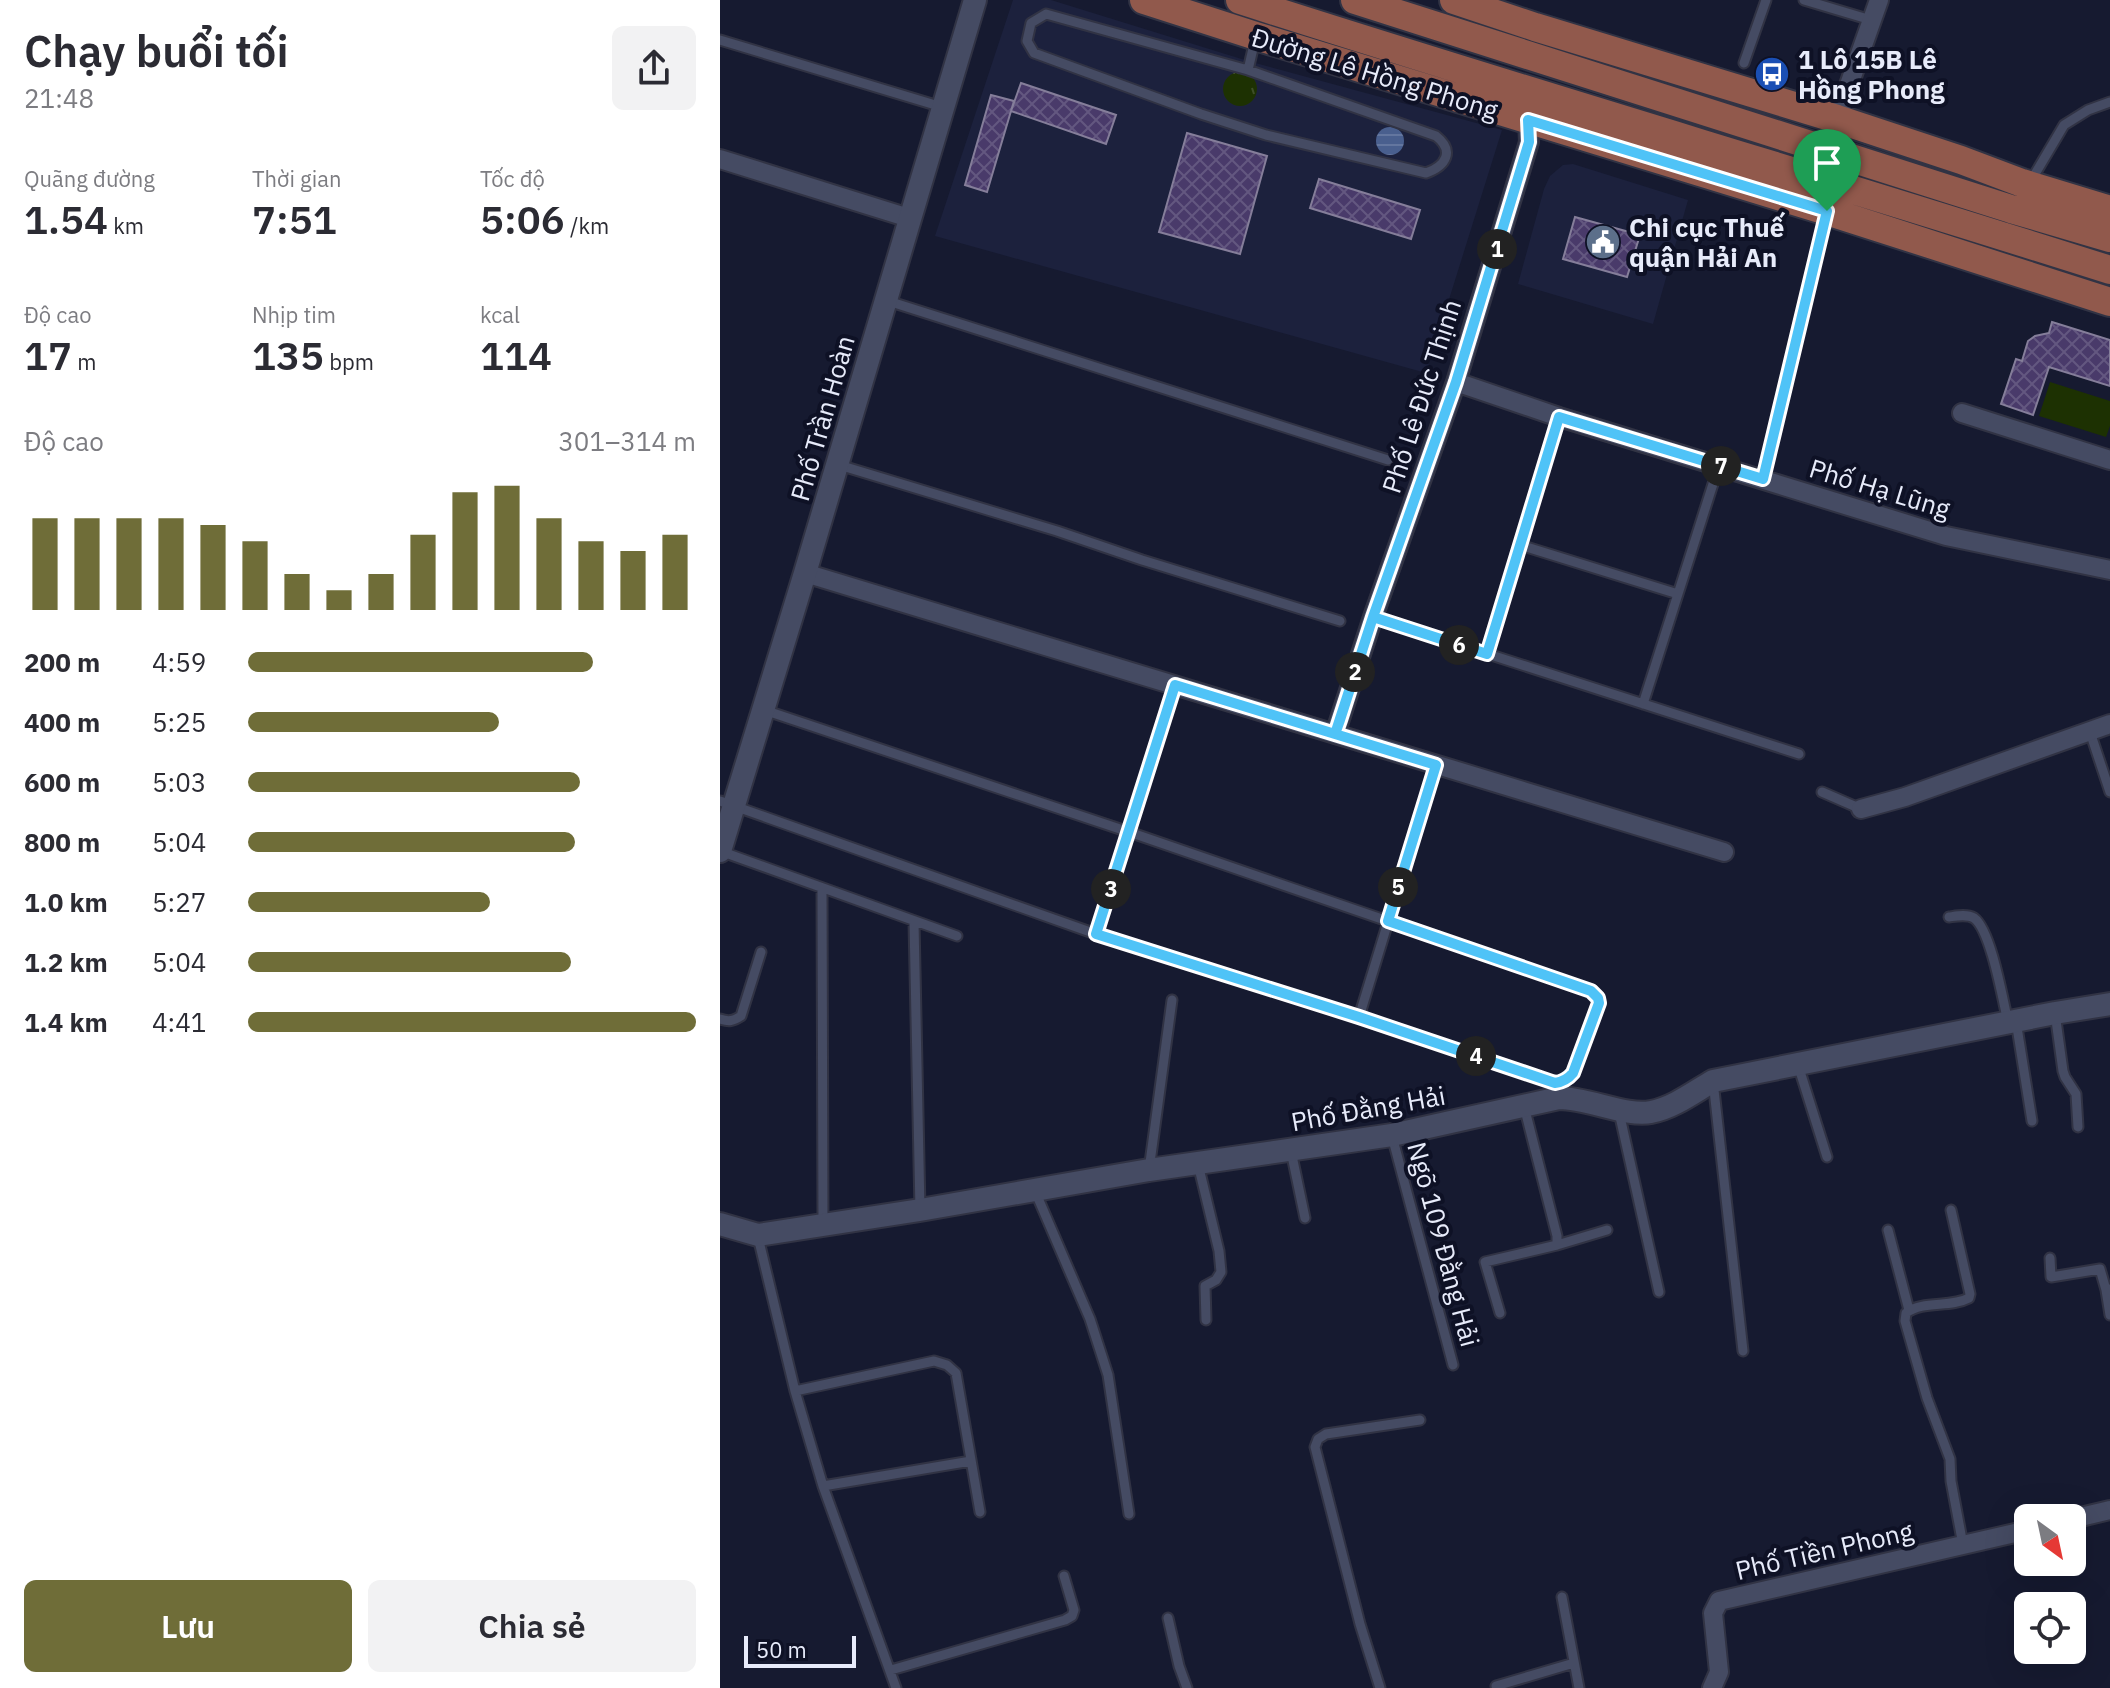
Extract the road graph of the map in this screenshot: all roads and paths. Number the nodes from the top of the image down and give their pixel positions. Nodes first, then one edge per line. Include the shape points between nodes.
1 (975, 0) edge
2 (1144, 0) edge
3 (1240, 0) edge
4 (1355, 0) edge
5 (1454, 0) edge
6 (1766, 0) edge
7 (1804, 0) edge
8 (1879, 0) edge
9 (1871, 20) junction
10 (1256, 36) junction
11 (720, 40) edge
12 (1744, 63) dead end
13 (1248, 70) junction
14 (1498, 81) junction
15 (2110, 102) edge
16 (942, 107) junction
17 (1837, 119) junction
18 (1528, 120) junction
19 (720, 159) edge
20 (2022, 183) junction
21 (2110, 210) edge
22 (1827, 211) junction
23 (909, 218) junction
24 (2006, 222) junction
25 (2110, 238) edge
26 (1991, 263) junction
27 (2110, 270) edge
28 (885, 300) junction
29 (2110, 302) edge
30 (1456, 382) junction
31 (1962, 413) dead end
32 (1559, 417) junction
33 (1388, 460) dead end
34 (2110, 460) edge
35 (837, 465) junction
36 (1719, 465) junction
37 (1763, 479) junction
38 (1520, 545) junction
39 (2110, 570) edge
40 (805, 573) junction
41 (1678, 594) junction
42 (1373, 617) junction
43 (1340, 621) dead end
44 (1487, 654) junction
45 (1175, 685) junction
46 (1643, 704) junction
47 (764, 710) junction
48 (2110, 724) edge
49 (2090, 732) junction
50 (1335, 734) junction
51 (1799, 754) dead end
52 (1436, 765) junction
53 (1822, 792) dead end
54 (2110, 792) edge
55 (727, 802) edge
56 (1861, 809) joint
57 (1129, 832) junction
58 (720, 851) edge
59 (1724, 852) dead end
60 (822, 888) junction
61 (1949, 917) dead end
62 (1388, 921) junction
63 (914, 922) junction
64 (1096, 934) junction
65 (957, 936) dead end
66 (761, 952) dead end
67 (1172, 1000) dead end
68 (2110, 1004) edge
69 (2055, 1013) junction
70 (1359, 1017) junction
71 (720, 1019) edge
72 (2012, 1022) junction
73 (1798, 1065) junction
74 (1713, 1081) junction
75 (1524, 1106) junction
76 (1619, 1109) junction
77 (2032, 1121) dead end
78 (2078, 1127) dead end
79 (1392, 1135) junction
80 (1291, 1151) junction
81 (1827, 1157) dead end
82 (1198, 1164) junction
83 (1149, 1170) junction
84 (1035, 1191) junction
85 (920, 1210) junction
86 (1951, 1210) dead end
87 (1305, 1218) dead end
88 (720, 1224) edge
89 (823, 1224) junction
90 (1607, 1230) dead end
91 (1888, 1230) dead end
92 (758, 1235) junction
93 (1557, 1245) junction
94 (2050, 1258) dead end
95 (2108, 1290) edge
96 (1659, 1292) dead end
97 (1909, 1310) junction
98 (1500, 1313) dead end
99 (2110, 1315) edge
100 (1206, 1320) dead end
101 (1743, 1351) dead end
102 (1453, 1365) dead end
103 (795, 1391) junction
104 (1420, 1420) dead end
105 (971, 1461) junction
106 (823, 1486) junction
107 (2110, 1510) edge
108 (980, 1512) dead end
109 (1129, 1514) dead end
110 (2086, 1516) edge
111 (2014, 1533) edge
112 (1963, 1545) junction
113 (1064, 1576) dead end
114 (1562, 1597) dead end
115 (1168, 1618) dead end
116 (1574, 1663) junction
117 (891, 1670) junction
118 (1496, 1686) edge
119 (896, 1688) edge
120 (1187, 1688) edge
121 (1380, 1688) edge
122 (1579, 1688) edge
123 (1712, 1688) edge

1 - 16 street, Phố Trần Hoàn
2 - 10 main road, Đường Lê Hồng Phong
3 - 14 main road, Đường Lê Hồng Phong
4 - 24 main road, Đường Lê Hồng Phong
5 - 17 main road
6 - 12 lane
7 - 9 lane
8 - 9 street
9 - 17 street
10 - 13 lane
10 - 18 main road, Đường Lê Hồng Phong
11 - 16 lane
13 - 13 lane via 1046,14 1031,23 1027,41 1034,53 1266,135 1426,173 1445,161 1445,143 1436,136
14 - 18 street
14 - 24 main road, Đường Lê Hồng Phong
15 - 20 lane via 2064,125 2035,174
16 - 23 street, Phố Trần Hoàn
17 - 20 main road
18 - 22 main road, Đường Lê Hồng Phong
18 - 30 street, Phố Lê Đức Thịnh via 1529,142
19 - 23 street
20 - 21 main road
20 - 24 main road
22 - 26 main road, Đường Lê Hồng Phong
22 - 37 lane
23 - 28 street, Phố Trần Hoàn
24 - 25 main road, Đường Lê Hồng Phong
24 - 26 main road
24 - 27 main road, Đường Lê Hồng Phong
26 - 29 main road, Đường Lê Hồng Phong
28 - 33 lane
28 - 35 street, Phố Trần Hoàn
30 - 32 street, Phố Hạ Lũng
30 - 42 street, Phố Lê Đức Thịnh
31 - 34 street
32 - 36 street, Phố Hạ Lũng
32 - 38 lane
35 - 40 street, Phố Trần Hoàn
35 - 43 lane
36 - 37 street, Phố Hạ Lũng
36 - 41 lane
37 - 39 street, Phố Hạ Lũng via 1946,536
38 - 41 lane
38 - 44 lane
40 - 45 street
40 - 47 street, Phố Trần Hoàn
41 - 46 lane
42 - 44 lane
42 - 50 street, Phố Lê Đức Thịnh
44 - 46 lane
45 - 50 street
45 - 57 lane
46 - 51 lane
47 - 55 street, Phố Trần Hoàn
47 - 57 lane
48 - 49 street
49 - 54 lane
49 - 56 street
50 - 52 street
52 - 59 street
52 - 62 lane
53 - 56 lane
55 - 58 street, Phố Trần Hoàn
55 - 64 lane
57 - 62 lane
57 - 64 lane
58 - 60 lane
60 - 63 lane
60 - 89 lane
61 - 72 lane via 1968,916 1983,930
62 - 70 lane
62 - 70 lane via 1591,991 1599,1003 1573,1073 1555,1083
63 - 65 lane
63 - 85 lane
64 - 70 lane
66 - 71 lane via 741,1016
67 - 83 lane
68 - 69 street, Phố Đằng Hải
69 - 72 street, Phố Đằng Hải
69 - 78 lane via 2063,1071 2076,1094
72 - 73 street, Phố Đằng Hải
72 - 77 lane
73 - 74 street, Phố Đằng Hải
73 - 81 lane
74 - 76 street, Phố Đằng Hải via 1663,1109
74 - 101 lane
75 - 76 street, Phố Đằng Hải via 1572,1098
75 - 79 street, Phố Đằng Hải
75 - 93 lane
76 - 96 lane
79 - 80 street, Phố Đằng Hải
79 - 102 lane, Ngõ 109 Đằng Hải
80 - 82 street, Phố Đằng Hải
80 - 87 lane
82 - 83 street, Phố Đằng Hải
82 - 100 lane via 1221,1272 1205,1286
83 - 84 street, Phố Đằng Hải
84 - 85 street, Phố Đằng Hải
84 - 109 lane via 1108,1375
85 - 89 street, Phố Đằng Hải
86 - 97 lane via 1969,1298
88 - 92 street, Phố Đằng Hải
89 - 92 street, Phố Đằng Hải
90 - 93 lane
91 - 97 lane
92 - 103 lane
93 - 98 lane via 1485,1262
94 - 95 lane via 2051,1277 2100,1269
95 - 99 lane
97 - 112 lane via 1908,1335 1950,1459
103 - 105 lane via 934,1361 947,1365 956,1373
103 - 106 lane
104 - 121 lane via 1326,1434 1315,1447
105 - 106 lane
105 - 108 lane
106 - 117 lane
107 - 110 street
111 - 112 street, Phố Tiền Phong
112 - 123 street, Phố Tiền Phong via 1719,1601 1713,1613 1719,1672
113 - 117 lane via 1074,1610 1065,1620
114 - 116 lane
115 - 120 lane
116 - 118 lane
116 - 122 lane
117 - 119 lane

